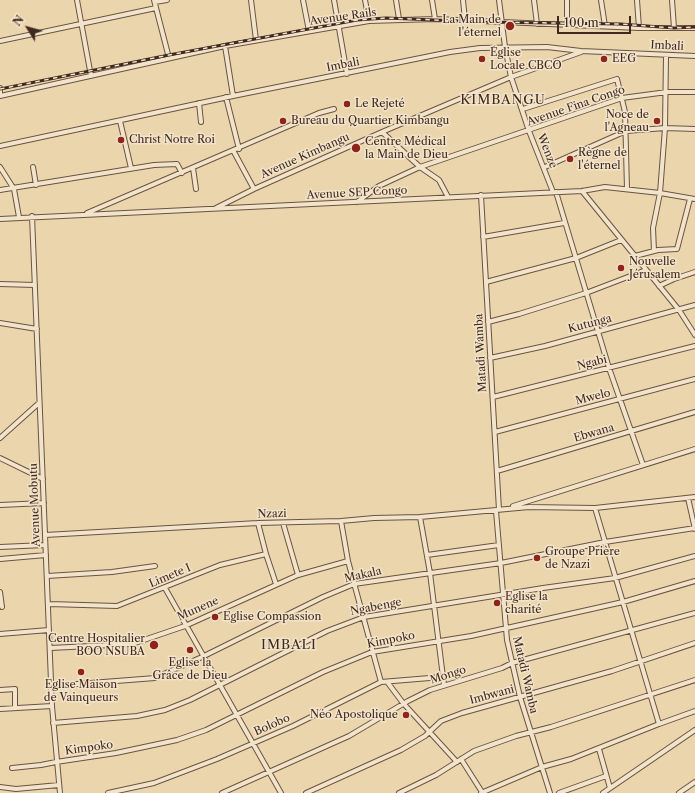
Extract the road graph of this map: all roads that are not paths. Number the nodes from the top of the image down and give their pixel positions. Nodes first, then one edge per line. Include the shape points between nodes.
1 (76, 0) edge
2 (167, 0) edge
3 (251, 0) edge
4 (303, 0) edge
5 (334, 0) edge
6 (365, 0) edge
7 (396, 0) edge
8 (432, 0) edge
9 (464, 0) edge
10 (499, 0) edge
11 (534, 0) edge
12 (567, 0) edge
13 (601, 0) edge
14 (637, 0) edge
15 (672, 0) edge
16 (154, 1) edge
17 (156, 8) junction
18 (399, 19) junction
19 (435, 19) junction
20 (465, 20) junction
21 (369, 21) junction
22 (502, 23) junction
23 (82, 24) junction
24 (537, 24) junction
25 (567, 25) junction
26 (605, 26) junction
27 (340, 27) junction
28 (638, 28) junction
29 (674, 28) junction
30 (695, 28) edge
31 (309, 31) junction
32 (256, 40) junction
33 (0, 41) edge
34 (225, 46) junction
35 (504, 47) junction
36 (581, 51) junction
37 (666, 56) junction
38 (695, 56) edge
39 (169, 58) junction
40 (347, 74) junction
41 (91, 76) junction
42 (512, 77) junction
43 (0, 88) edge
44 (667, 92) junction
45 (695, 92) edge
46 (0, 96) edge
47 (233, 96) junction
48 (226, 97) junction
49 (622, 98) junction
50 (199, 103) junction
51 (523, 108) junction
52 (334, 109) dead end
53 (120, 121) junction
54 (201, 122) dead end
55 (666, 128) junction
56 (695, 129) edge
57 (529, 131) junction
58 (626, 131) junction
59 (382, 132) junction
60 (0, 146) edge
61 (239, 149) junction
62 (234, 152) junction
63 (0, 167) edge
64 (33, 167) dead end
65 (545, 167) junction
66 (131, 168) junction
67 (193, 168) junction
68 (420, 168) junction
69 (182, 172) junction
70 (36, 185) junction
71 (14, 189) junction
72 (196, 189) dead end
73 (254, 189) junction
74 (627, 189) junction
75 (0, 190) edge
76 (582, 191) junction
77 (554, 192) junction
78 (660, 193) junction
79 (481, 195) junction
80 (448, 197) junction
81 (693, 199) edge
82 (357, 202) junction
83 (215, 208) junction
84 (85, 214) junction
85 (32, 216) junction
86 (19, 217) junction
87 (0, 219) edge
88 (564, 223) junction
89 (483, 237) junction
90 (621, 240) junction
91 (654, 252) junction
92 (635, 256) junction
93 (576, 258) junction
94 (646, 270) junction
95 (695, 272) edge
96 (486, 282) junction
97 (0, 284) edge
98 (36, 285) junction
99 (659, 286) junction
100 (586, 293) junction
101 (695, 305) edge
102 (679, 310) junction
103 (488, 322) junction
104 (0, 323) edge
105 (37, 329) junction
106 (598, 332) junction
107 (695, 335) edge
108 (695, 346) edge
109 (490, 358) junction
110 (609, 368) junction
111 (695, 379) edge
112 (493, 397) junction
113 (621, 399) junction
114 (39, 403) junction
115 (695, 412) edge
116 (495, 432) junction
117 (631, 432) junction
118 (0, 438) edge
119 (695, 449) edge
120 (0, 458) edge
121 (643, 465) junction
122 (497, 471) junction
123 (43, 479) junction
124 (695, 497) edge
125 (688, 498) junction
126 (44, 503) junction
127 (0, 505) edge
128 (509, 508) junction
129 (595, 508) junction
130 (498, 510) junction
131 (420, 517) junction
132 (341, 521) junction
133 (694, 522) edge
134 (258, 523) junction
135 (283, 523) junction
136 (695, 528) edge
137 (45, 535) junction
138 (605, 542) junction
139 (499, 545) junction
140 (45, 546) junction
141 (0, 547) edge
142 (266, 554) junction
143 (46, 555) junction
144 (427, 555) junction
145 (695, 556) edge
146 (0, 559) edge
147 (348, 561) junction
148 (501, 563) junction
149 (155, 566) dead end
150 (430, 573) junction
151 (298, 575) junction
152 (47, 576) junction
153 (615, 578) junction
154 (695, 581) edge
155 (276, 584) junction
156 (354, 584) junction
157 (165, 588) junction
158 (0, 592) edge
159 (503, 595) junction
160 (623, 602) junction
161 (49, 604) junction
162 (435, 606) junction
163 (2, 607) dead end
164 (695, 613) edge
165 (364, 617) junction
166 (185, 626) junction
167 (505, 628) junction
168 (49, 630) junction
169 (631, 630) junction
170 (0, 634) edge
171 (439, 641) junction
172 (695, 643) edge
173 (50, 648) junction
174 (372, 652) junction
175 (202, 657) junction
176 (512, 662) junction
177 (641, 662) junction
178 (442, 678) junction
179 (695, 680) edge
180 (382, 682) junction
181 (388, 683) junction
182 (219, 685) junction
183 (444, 685) junction
184 (52, 686) junction
185 (0, 690) edge
186 (650, 695) junction
187 (520, 697) junction
188 (403, 703) junction
189 (52, 706) junction
190 (15, 708) junction
191 (0, 709) edge
192 (695, 711) edge
193 (236, 715) junction
194 (53, 723) junction
195 (659, 724) junction
196 (695, 730) edge
197 (430, 731) junction
198 (530, 732) junction
199 (252, 744) junction
200 (599, 749) junction
201 (461, 759) junction
202 (56, 762) junction
203 (457, 762) junction
204 (542, 766) junction
205 (12, 768) dead end
206 (269, 771) junction
207 (606, 776) junction
208 (695, 782) edge
209 (59, 785) junction
210 (0, 787) edge
211 (610, 788) junction
212 (60, 793) edge
213 (108, 793) edge
214 (222, 793) edge
215 (280, 793) edge
216 (306, 793) edge
217 (399, 793) edge
218 (482, 793) edge
219 (550, 793) edge
220 (559, 793) edge
221 (602, 793) edge
222 (679, 793) edge

1 - 23 street
2 - 16 street
3 - 32 street
4 - 31 street
5 - 27 street
6 - 21 street
7 - 18 street
8 - 19 street
9 - 20 street
10 - 22 street, Wenze
11 - 24 street
12 - 25 street
13 - 26 street
14 - 28 street
15 - 29 street
16 - 17 street
17 - 23 street
17 - 39 street
18 - 19 street, Avenue Rails
18 - 21 street, Avenue Rails
19 - 20 street, Avenue Rails
20 - 22 street, Avenue Rails
21 - 27 street, Avenue Rails
22 - 24 street, Avenue Rails
22 - 35 street, Wenze
23 - 33 street
23 - 41 street
24 - 25 street, Avenue Rails
25 - 26 street, Avenue Rails
26 - 28 street, Avenue Rails
27 - 31 street, Avenue Rails
27 - 40 street
28 - 29 street, Avenue Rails
29 - 30 street, Avenue Rails
31 - 32 street, Avenue Rails
32 - 34 street, Avenue Rails
34 - 39 street, Avenue Rails
34 - 47 street
35 - 36 street, Imbali via 547,47
35 - 40 street, Imbali via 450,52
35 - 42 street, Wenze
36 - 37 street, Imbali
36 - 42 street, Avenue Kimbangu
37 - 38 street, Imbali
37 - 44 street
39 - 41 street, Avenue Rails
40 - 47 street, Imbali
41 - 46 street, Avenue Rails
42 - 51 street, Wenze
42 - 59 street, Avenue Kimbangu
43 - 46 street
44 - 45 street, Avenue Fina Congo
44 - 49 street, Avenue Fina Congo
44 - 55 street
47 - 48 street, Imbali
48 - 50 street, Imbali
48 - 61 street
49 - 51 street via 618,80 615,79 568,96
49 - 57 street, Avenue Fina Congo
49 - 58 street
50 - 53 street, Imbali
50 - 54 street
51 - 57 street, Wenze
52 - 61 street via 319,113
53 - 60 street, Imbali
53 - 66 street
55 - 56 street
55 - 58 street
55 - 78 street
57 - 65 street, Wenze
57 - 68 street, Avenue Fina Congo
58 - 65 street
58 - 74 street
59 - 68 street
59 - 73 street, Avenue Kimbangu
61 - 62 street
62 - 67 street
62 - 73 street
63 - 71 street
64 - 70 street
65 - 77 street, Wenze
66 - 69 street via 177,164
66 - 70 street
67 - 69 street
67 - 72 street
68 - 80 street via 438,180
68 - 82 street, Avenue Fina Congo via 379,186
69 - 84 street
70 - 71 street
71 - 75 street
71 - 86 street
73 - 83 street, Avenue Kimbangu
74 - 76 street, Avenue SEP Congo via 605,187
74 - 78 street, Avenue SEP Congo
76 - 77 street, Avenue SEP Congo
76 - 90 street
77 - 79 street, Avenue SEP Congo
77 - 88 street, Wenze
78 - 81 street, Avenue SEP Congo
78 - 91 street via 653,228
79 - 80 street, Avenue SEP Congo
79 - 89 street, Matadi Wamba
80 - 82 street, Avenue SEP Congo
81 - 91 street via 677,249
82 - 83 street, Avenue SEP Congo
83 - 84 street, Avenue SEP Congo
84 - 85 street, Avenue SEP Congo
85 - 86 street, Avenue SEP Congo
85 - 98 street, Avenue Mobutu
86 - 87 street, Avenue SEP Congo
88 - 89 street
88 - 93 street, Wenze
89 - 96 street, Matadi Wamba
90 - 92 street
90 - 93 street
91 - 92 street
92 - 94 street
93 - 96 street
93 - 100 street, Wenze
94 - 99 street
94 - 100 street
95 - 99 street
96 - 103 street, Matadi Wamba
97 - 98 street
98 - 105 street, Avenue Mobutu
99 - 102 street
100 - 103 street
100 - 106 street, Wenze
101 - 102 street, Kutunga
102 - 106 street, Kutunga
102 - 107 street
103 - 109 street, Matadi Wamba
104 - 105 street
105 - 114 street, Avenue Mobutu
106 - 109 street, Kutunga
106 - 110 street, Wenze
108 - 110 street, Ngabi
109 - 112 street, Matadi Wamba
110 - 112 street, Ngabi
110 - 113 street, Wenze
111 - 113 street, Mwelo
112 - 116 street, Matadi Wamba
113 - 116 street, Mwelo
113 - 117 street, Wenze
114 - 118 street
114 - 123 street, Avenue Mobutu
115 - 117 street, Ebwana
116 - 122 street, Matadi Wamba
117 - 121 street, Wenze
117 - 122 street, Ebwana
119 - 121 street
120 - 123 street
121 - 128 street
122 - 130 street, Matadi Wamba
123 - 126 street, Avenue Mobutu
124 - 125 street
125 - 129 street
125 - 133 street
126 - 127 street
126 - 137 street, Avenue Mobutu
128 - 129 street
128 - 130 street, Nzazi
129 - 138 street
130 - 131 street, Nzazi
130 - 139 street, Matadi Wamba
131 - 132 street, Nzazi
131 - 144 street
132 - 135 street, Nzazi
132 - 147 street
133 - 136 street
134 - 135 street, Nzazi
134 - 137 street, Nzazi
134 - 142 street
135 - 151 street
136 - 138 street, Makala
137 - 140 street, Avenue Mobutu
138 - 148 street, Makala
138 - 153 street
139 - 144 street
139 - 148 street, Matadi Wamba
140 - 141 street
140 - 143 street, Avenue Mobutu
142 - 155 street
142 - 157 street, Limete I via 220,565
143 - 146 street
143 - 152 street, Avenue Mobutu
144 - 150 street
145 - 153 street, Ngabenge
147 - 151 street, Munene
147 - 156 street
148 - 150 street, Makala
148 - 159 street, Matadi Wamba
149 - 152 street
150 - 156 street, Makala
150 - 162 street
151 - 155 street, Munene
152 - 161 street, Avenue Mobutu
153 - 159 street, Ngabenge
153 - 160 street
154 - 160 street, Kimpoko
155 - 166 street, Munene
156 - 165 street
156 - 175 street, Makala
157 - 161 street, Limete I via 117,606
157 - 166 street
158 - 163 street
159 - 162 street, Ngabenge
159 - 167 street, Matadi Wamba
160 - 167 street, Kimpoko
160 - 169 street
161 - 168 street, Avenue Mobutu
162 - 165 street, Ngabenge
162 - 171 street
164 - 169 street, Mongo
165 - 174 street
165 - 182 street, Ngabenge via 327,631
166 - 173 street, Munene via 129,645
166 - 175 street
167 - 171 street, Kimpoko
167 - 176 street, Matadi Wamba
168 - 170 street
168 - 173 street, Avenue Mobutu
169 - 176 street, Mongo
169 - 177 street
171 - 174 street, Kimpoko
171 - 178 street
172 - 177 street, Imbwani
173 - 184 street, Avenue Mobutu
174 - 180 street
174 - 193 street, Kimpoko via 323,672
175 - 182 street
175 - 184 street, Makala via 149,679
176 - 183 street, Mongo via 502,668
176 - 187 street, Matadi Wamba
177 - 186 street
177 - 187 street, Imbwani
178 - 181 street
178 - 183 street
179 - 186 street
180 - 181 street
180 - 199 street, Bolobo
181 - 188 street
182 - 193 street
182 - 194 street, Ngabenge via 159,712
183 - 188 street, Mongo
184 - 189 street, Avenue Mobutu
185 - 190 street via 14,688
186 - 195 street
186 - 198 street
187 - 197 street, Imbwani via 455,715 441,721
187 - 198 street, Matadi Wamba
188 - 197 street
188 - 206 street, Mongo via 349,736
189 - 190 street
189 - 194 street, Avenue Mobutu
190 - 191 street
192 - 195 street
193 - 199 street
193 - 202 street, Kimpoko via 206,730 162,744
194 - 202 street, Avenue Mobutu
195 - 200 street
196 - 211 street
197 - 203 street
197 - 216 street, Imbwani via 401,750
198 - 201 street via 474,751
198 - 204 street, Matadi Wamba
199 - 206 street
199 - 213 street, Bolobo via 154,783
200 - 204 street
200 - 207 street
201 - 203 street
201 - 218 street
202 - 205 street, Kimpoko
202 - 209 street, Avenue Mobutu
203 - 217 street
204 - 218 street
204 - 219 street, Matadi Wamba
206 - 214 street, Mongo
206 - 215 street
207 - 211 street
207 - 220 street
208 - 222 street
209 - 210 street via 16,789
209 - 212 street, Avenue Mobutu
211 - 221 street

